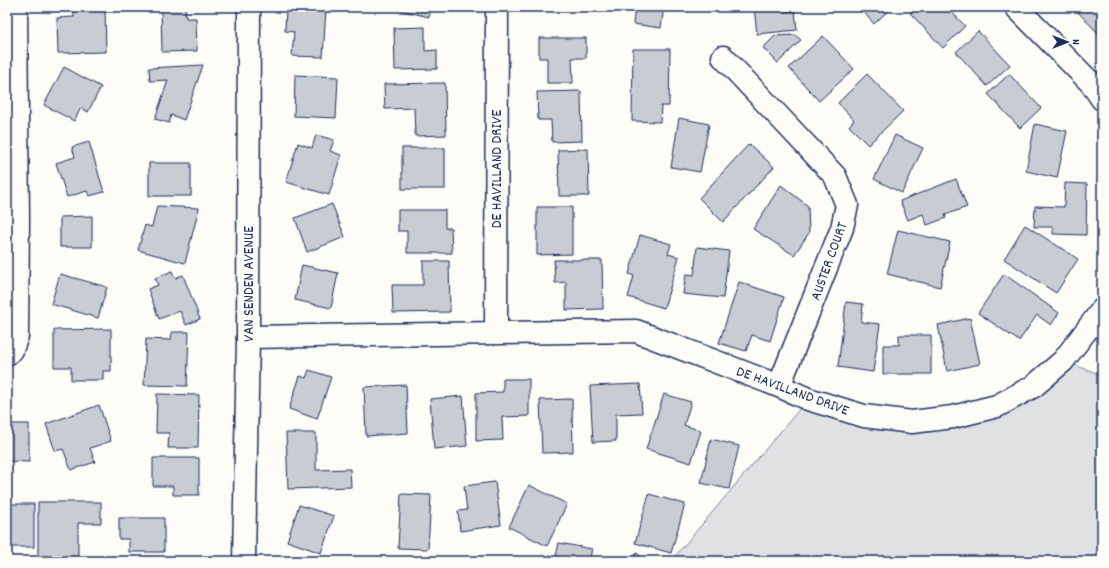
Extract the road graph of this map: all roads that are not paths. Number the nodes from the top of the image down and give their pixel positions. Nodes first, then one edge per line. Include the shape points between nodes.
1 (16, 7) edge
2 (249, 7) edge
3 (497, 7) edge
4 (1016, 7) edge
5 (723, 57) dead end
6 (1102, 99) edge
7 (1102, 310) edge
8 (496, 332) junction
9 (248, 337) junction
10 (7, 354) edge
11 (780, 386) junction
12 (244, 561) edge

1 - 10 street via 17,336 12,350
2 - 9 street, VAN SENDEN AVENUE
3 - 8 street, DE HAVILLAND DRIVE
4 - 6 street via 1091,83
5 - 11 street, AUSTER COURT via 835,176 847,205 842,228
7 - 11 street, DE HAVILLAND DRIVE via 1063,361 1034,386 997,406 954,417 912,422 864,416 808,399
8 - 9 street, DE HAVILLAND DRIVE
8 - 11 street, DE HAVILLAND DRIVE via 636,331
9 - 12 street, VAN SENDEN AVENUE

